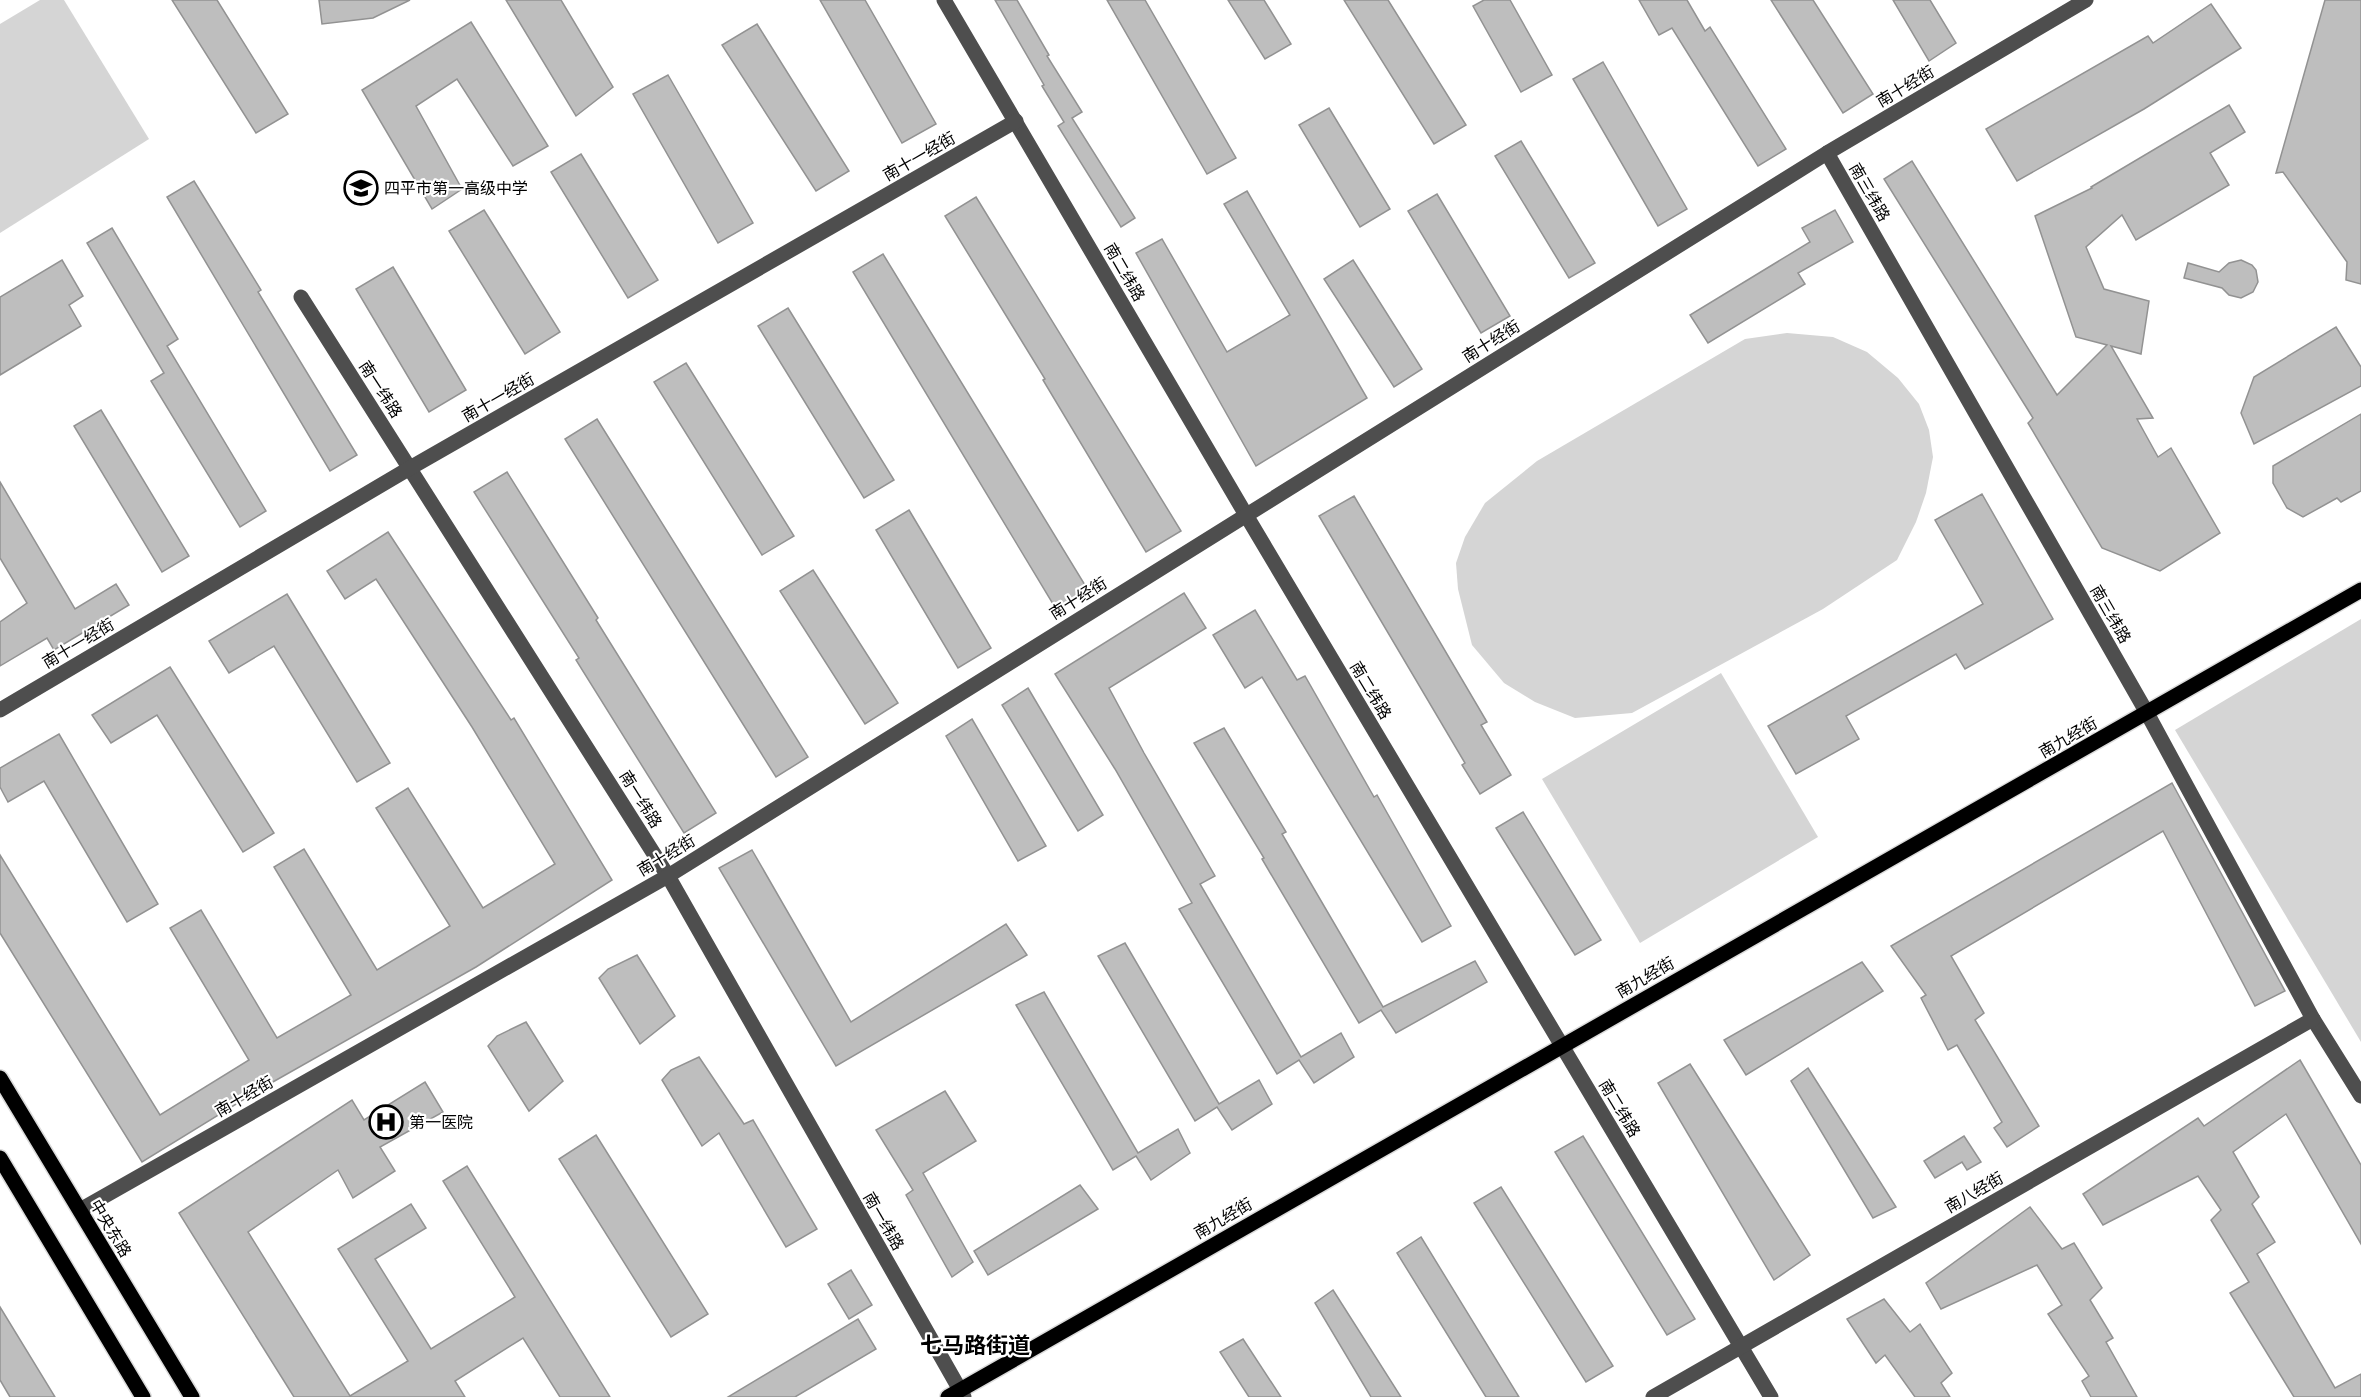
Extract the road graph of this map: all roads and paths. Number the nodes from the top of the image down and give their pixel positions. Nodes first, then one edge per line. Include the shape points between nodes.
1 (945, 0) edge
2 (2086, 0) edge
3 (1016, 121) junction
4 (1827, 153) junction
5 (300, 297) dead end
6 (410, 468) junction
7 (1246, 515) junction
8 (2361, 590) edge
9 (0, 710) edge
10 (2146, 713) junction
11 (668, 876) junction
12 (2313, 1019) junction
13 (1562, 1046) junction
14 (0, 1078) edge
15 (2361, 1096) edge
16 (0, 1158) edge
17 (80, 1210) junction
18 (1741, 1346) junction
19 (957, 1395) edge
20 (143, 1397) edge
21 (192, 1397) edge
22 (1653, 1397) edge
23 (1771, 1397) edge

1 - 3 street, 南二纬路
2 - 4 street, 南十经街
3 - 6 street, 南十一经街
3 - 7 street, 南二纬路
4 - 7 street, 南十经街
4 - 10 street, 南三纬路
5 - 6 street, 南一纬路
6 - 9 street, 南十一经街
6 - 11 street, 南一纬路
7 - 11 street, 南十经街
7 - 13 street, 南二纬路
8 - 10 main road, 南九经街
10 - 12 street, 南三纬路
10 - 13 main road, 南九经街
11 - 17 street, 南十经街
11 - 19 street, 南一纬路
12 - 15 street, 南三纬路
12 - 18 street, 南八经街
13 - 18 street, 南二纬路
13 - 19 main road, 南九经街
14 - 17 main road, 中央东路
16 - 20 main road
17 - 21 main road, 中央东路
18 - 22 street, 南八经街
18 - 23 street, 南二纬路

